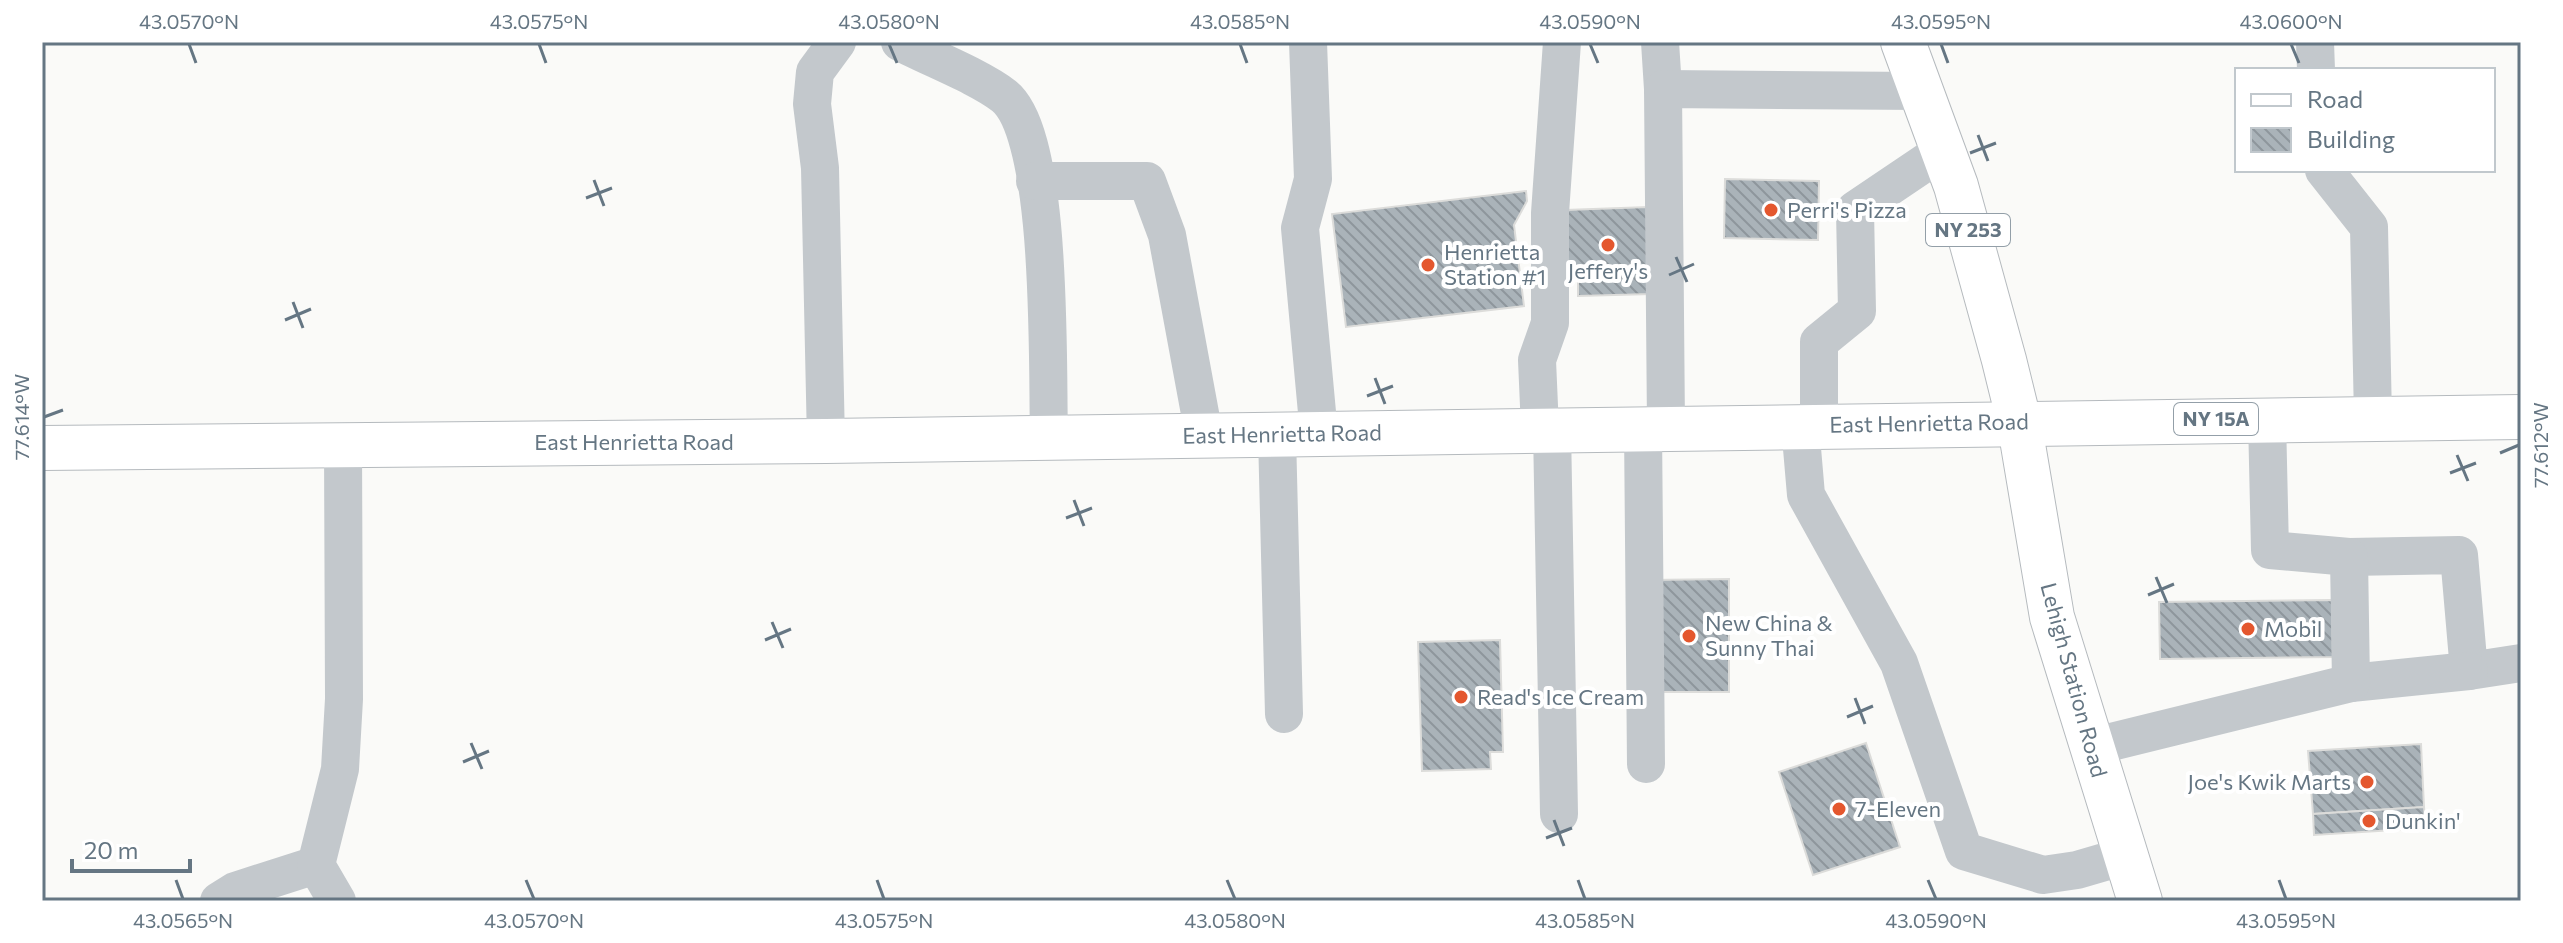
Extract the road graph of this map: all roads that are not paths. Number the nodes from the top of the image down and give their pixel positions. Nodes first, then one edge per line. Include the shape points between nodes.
1 (837, 42) edge
2 (900, 42) edge
3 (1308, 42) edge
4 (1562, 42) edge
5 (1660, 42) edge
6 (1903, 42) edge
7 (2315, 42) edge
8 (2316, 68) edge
9 (1663, 89) junction
10 (1921, 91) junction
11 (1944, 150) junction
12 (2326, 172) edge
13 (1035, 181) junction
14 (2521, 417) edge
15 (2373, 418) junction
16 (2267, 419) junction
17 (2019, 421) junction
18 (1810, 425) junction
19 (1655, 427) junction
20 (1546, 429) junction
21 (1298, 434) junction
22 (1204, 435) junction
23 (1049, 437) junction
24 (826, 441) junction
25 (343, 444) junction
26 (42, 448) edge
27 (2349, 557) junction
28 (2521, 663) edge
29 (2469, 671) junction
30 (2351, 683) junction
31 (1284, 714) dead end
32 (2091, 747) junction
33 (1646, 764) dead end
34 (1559, 814) dead end
35 (2125, 856) junction
36 (316, 865) junction
37 (219, 901) edge
38 (337, 901) edge
39 (2140, 901) edge

1 - 24 lane via 815,72 812,104 820,168
2 - 13 lane via 1005,97 1022,122
3 - 21 lane via 1313,179 1300,228
4 - 20 lane via 1550,213 1550,323 1537,360
5 - 9 lane
6 - 10 main road, Lehigh Station Road / NY 253
7 - 8 lane
9 - 10 lane
9 - 19 lane
10 - 11 main road, Lehigh Station Road / NY 253
11 - 17 main road, Lehigh Station Road / NY 253
11 - 18 lane via 1855,210 1857,311 1819,342
12 - 15 lane via 2369,227
13 - 22 lane via 1147,181 1167,235
13 - 23 lane via 1042,211
14 - 15 main road, East Henrietta Road / NY 15A
15 - 16 main road, East Henrietta Road / NY 15A
16 - 17 main road, East Henrietta Road / NY 15A
16 - 27 lane via 2270,550
17 - 18 main road, East Henrietta Road / NY 15A
17 - 32 main road, Lehigh Station Road / NY 253 via 2052,617
18 - 19 main road, East Henrietta Road / NY 15A
18 - 35 lane via 1806,495 1899,663 1964,851 2043,875
19 - 20 main road, East Henrietta Road / NY 15A
19 - 33 lane
20 - 21 main road, East Henrietta Road / NY 15A
20 - 34 lane
21 - 22 main road, East Henrietta Road / NY 15A
21 - 31 lane
22 - 23 main road, East Henrietta Road / NY 15A
23 - 24 main road, East Henrietta Road / NY 15A
24 - 25 main road, East Henrietta Road / NY 15A
25 - 26 main road, East Henrietta Road / NY 15A
25 - 36 lane via 340,769
27 - 29 lane via 2459,555
27 - 30 lane
28 - 29 lane
29 - 30 lane
30 - 32 lane
32 - 35 main road, Lehigh Station Road / NY 253
35 - 39 main road, Lehigh Station Road / NY 253
36 - 37 lane
36 - 38 lane

